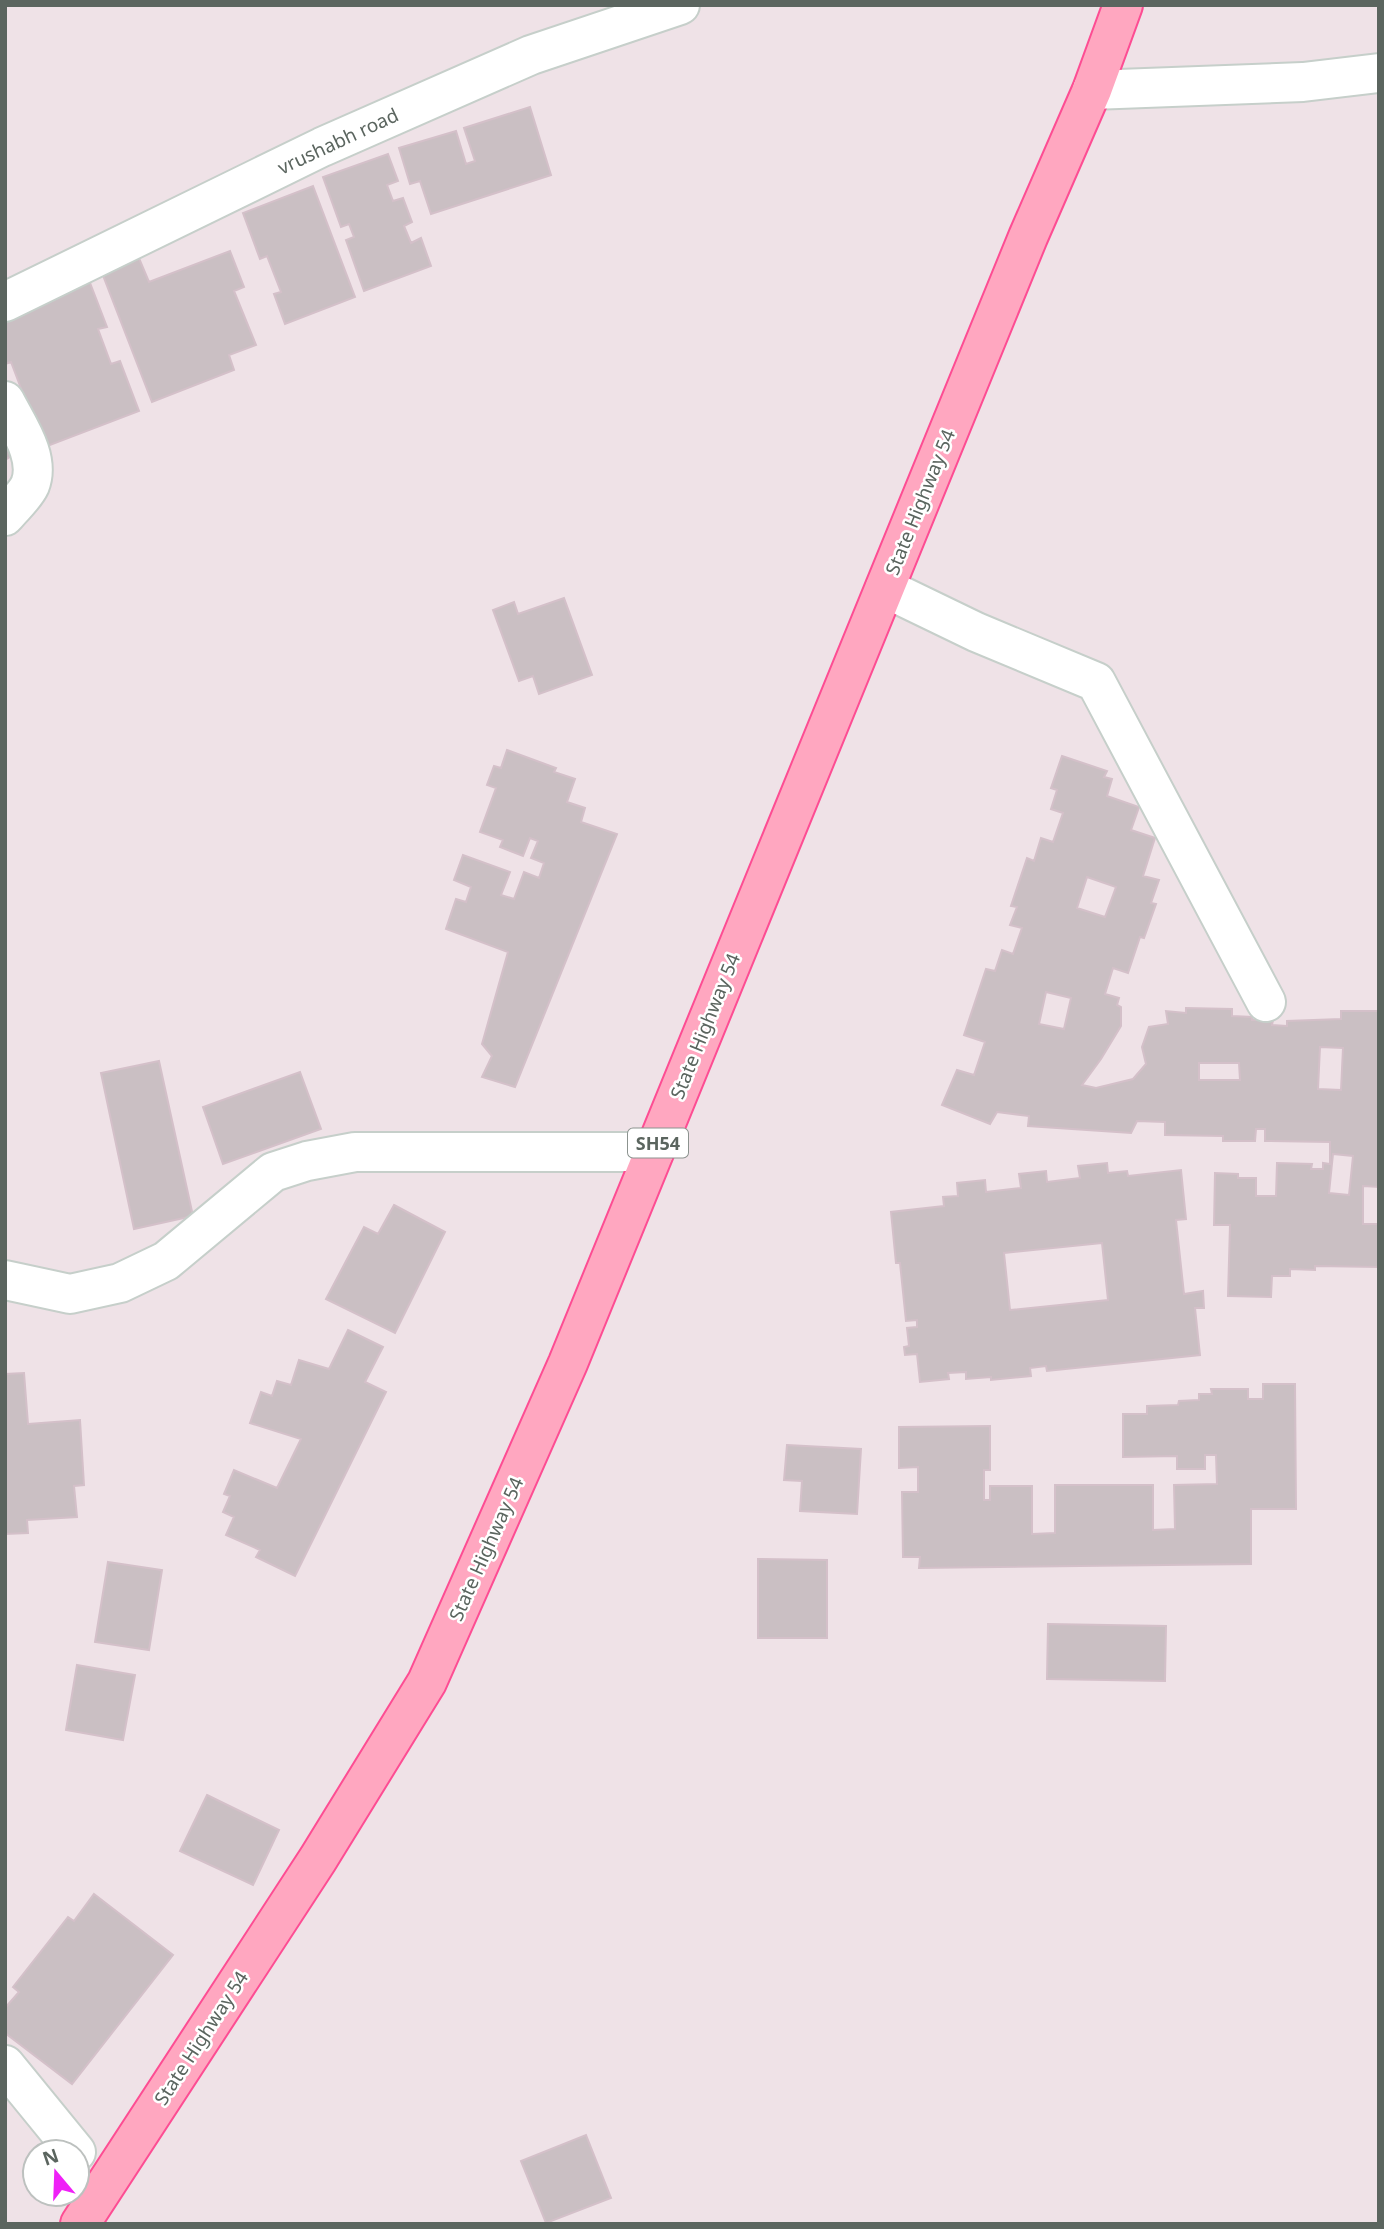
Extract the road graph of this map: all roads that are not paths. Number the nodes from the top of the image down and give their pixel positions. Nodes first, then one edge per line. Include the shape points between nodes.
1 (680, 5) edge
2 (1123, 5) edge
3 (1379, 73) edge
4 (1093, 90) junction
5 (5, 302) edge
6 (5, 401) edge
7 (5, 516) edge
8 (885, 587) junction
9 (1266, 1002) dead end
10 (654, 1153) junction
11 (5, 1280) edge
12 (5, 2065) edge
13 (64, 2138) edge
14 (91, 2171) edge
15 (104, 2187) junction
16 (80, 2224) edge

1 - 5 street, vrushabh road via 506,66 322,147
2 - 4 main road, State Highway 54 / SH54
3 - 4 street via 1303,82
4 - 8 main road, State Highway 54 / SH54
6 - 7 street via 33,465 27,491
8 - 9 street via 976,632 1096,682
8 - 10 main road, State Highway 54 / SH54
10 - 11 street via 355,1152 307,1161 273,1172 166,1261 120,1283 70,1294
10 - 15 main road, State Highway 54 / SH54 via 568,1363 427,1682 318,1859
12 - 13 street
14 - 15 street
15 - 16 main road, State Highway 54 / SH54

